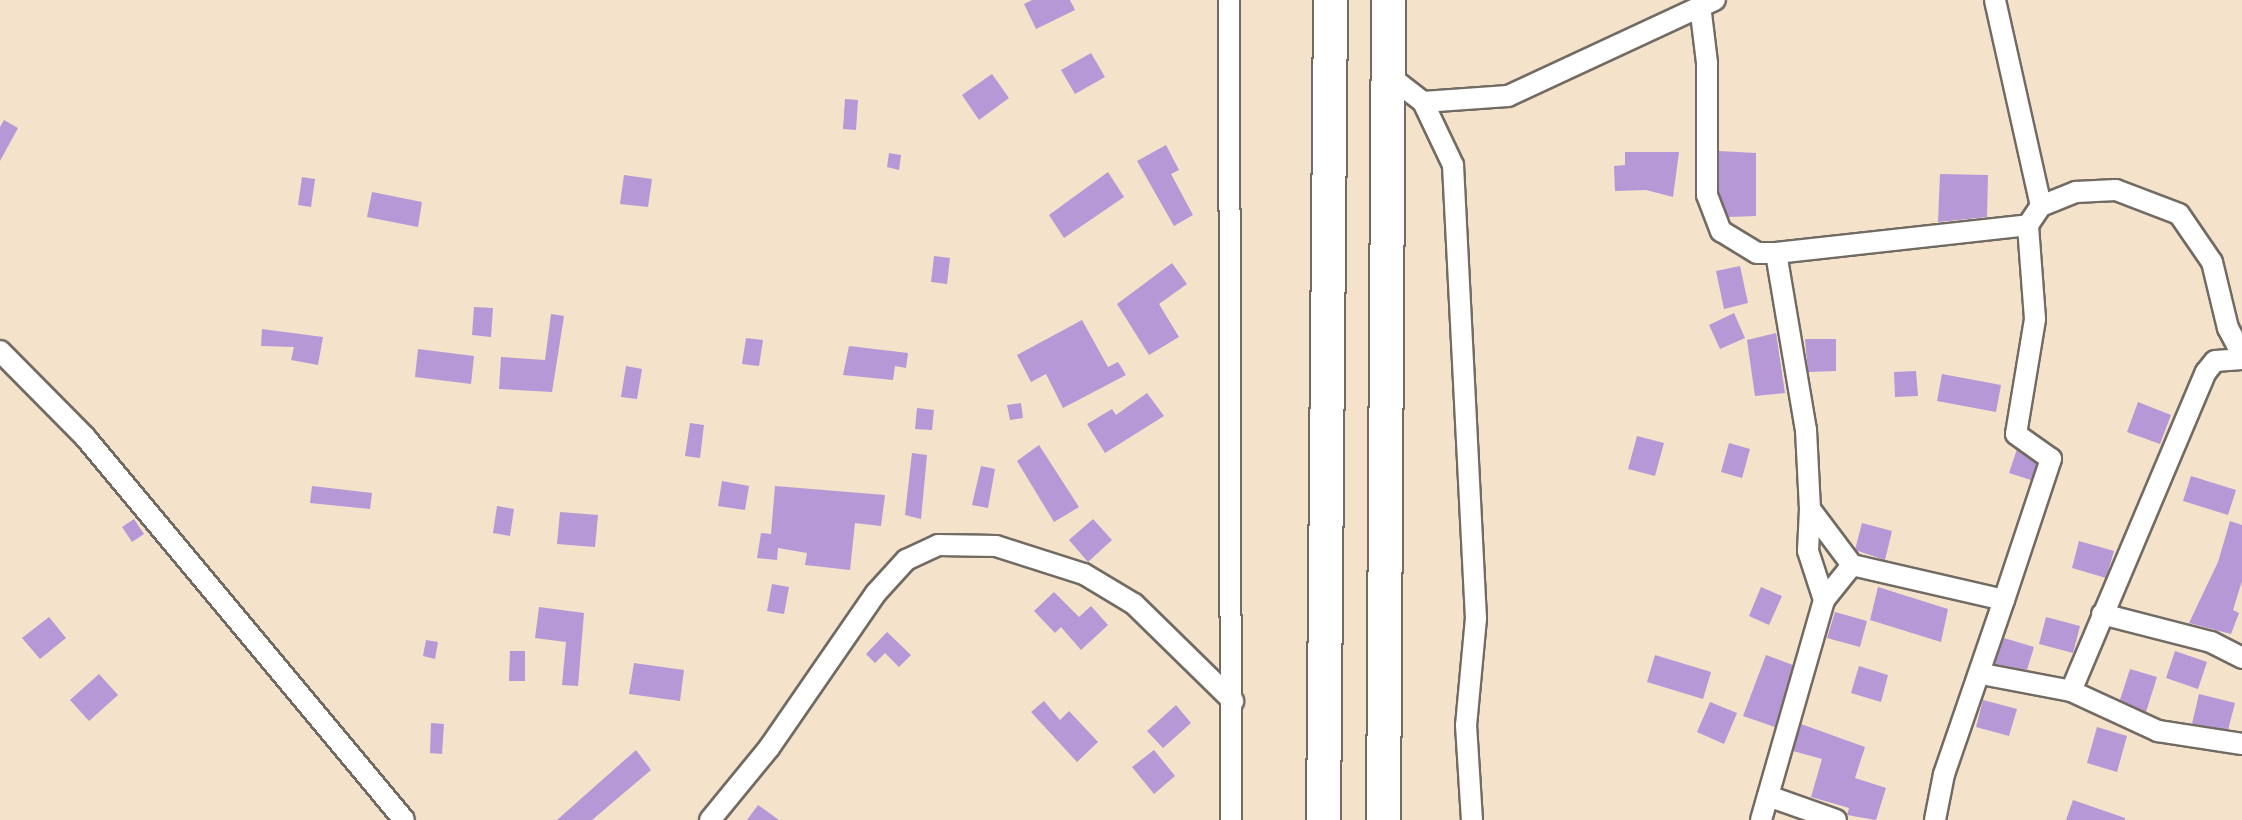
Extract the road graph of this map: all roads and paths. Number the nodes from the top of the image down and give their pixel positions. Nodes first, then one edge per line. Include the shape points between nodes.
1 (1229, 0) edge
2 (1330, 0) edge
3 (1388, 0) edge
4 (1995, 0) edge
5 (1707, 3) edge
6 (1388, 75) junction
7 (1423, 102) junction
8 (2041, 206) junction
9 (2028, 225) junction
10 (1776, 253) junction
11 (0, 351) edge
12 (2242, 354) edge
13 (2242, 359) edge
14 (1810, 509) junction
15 (1852, 565) junction
16 (1824, 600) junction
17 (2004, 600) junction
18 (2102, 614) junction
19 (2240, 650) edge
20 (1982, 674) junction
21 (2071, 691) junction
22 (1233, 700) junction
23 (2242, 744) edge
24 (1768, 796) junction
25 (404, 820) edge
26 (710, 820) edge
27 (1230, 820) edge
28 (1323, 820) edge
29 (1383, 820) edge
30 (1472, 820) edge
31 (1761, 820) edge
32 (1836, 820) edge
33 (1935, 820) edge

1 - 22 street
2 - 28 highway
3 - 6 highway
4 - 8 street
5 - 7 street via 1508,96
5 - 10 street via 1707,195 1720,231 1757,253
6 - 7 street
6 - 29 highway
7 - 30 street via 1453,165 1476,618 1466,725
8 - 9 street
8 - 12 street via 2076,192 2116,190 2179,214 2212,262 2228,328
9 - 10 street
9 - 17 street via 2035,319 2016,434 2051,459
10 - 14 street via 1806,430
11 - 25 street via 85,437
13 - 18 street via 2215,361 2206,372
14 - 15 street
14 - 16 street via 1808,551
15 - 16 street
15 - 17 street
16 - 24 street
17 - 20 street
18 - 19 street
18 - 21 street
20 - 21 street
20 - 33 street via 1944,774
21 - 23 street via 2158,731
22 - 26 street via 1134,604 1084,574 996,546 938,545 906,560 876,593 769,748
22 - 27 street
24 - 31 street
24 - 32 street

